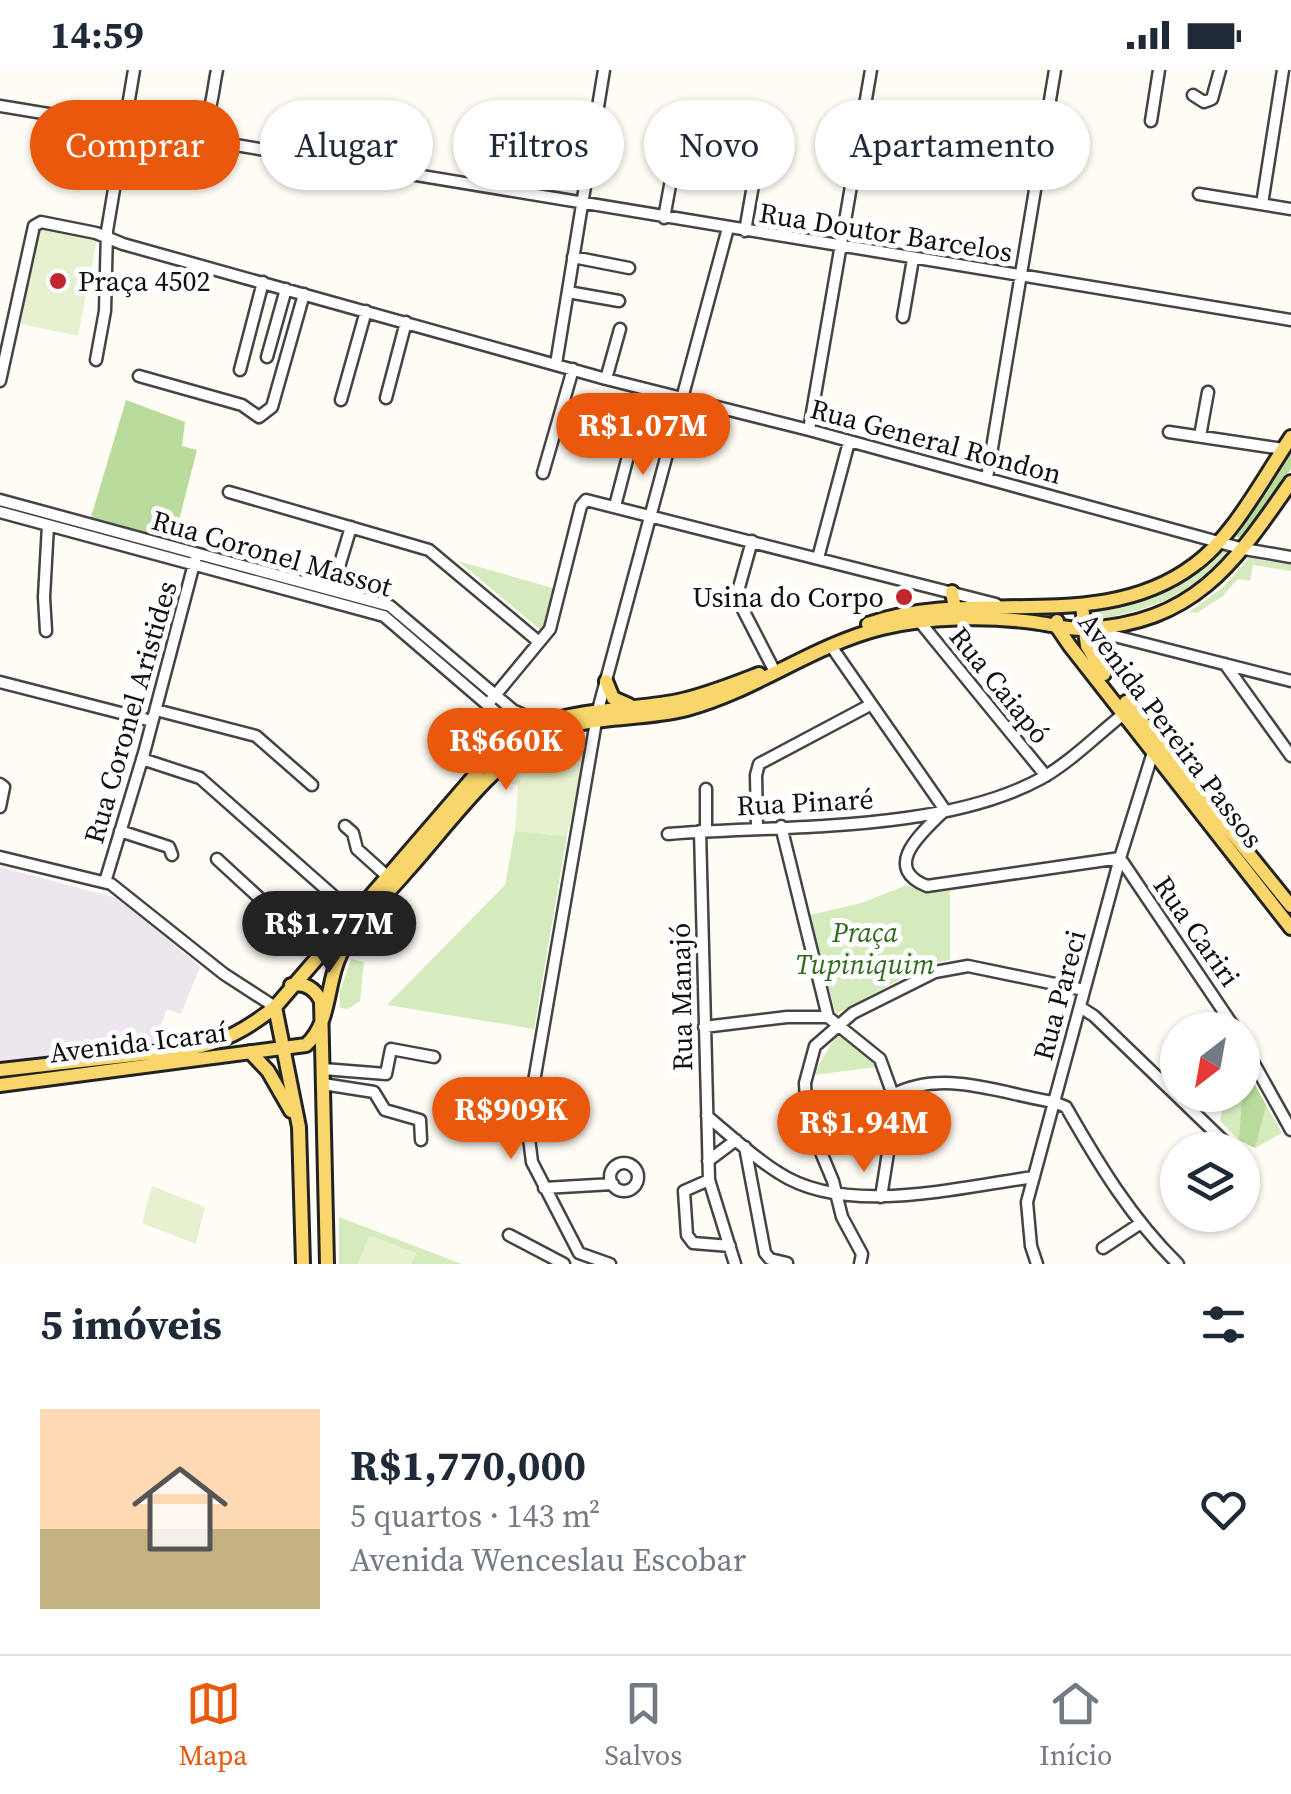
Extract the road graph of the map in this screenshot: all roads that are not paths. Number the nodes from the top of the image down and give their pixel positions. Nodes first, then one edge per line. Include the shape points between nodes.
1 (134, 70) edge
2 (217, 70) edge
3 (604, 70) edge
4 (871, 70) edge
5 (1055, 70) edge
6 (1159, 70) edge
7 (1220, 70) edge
8 (1283, 70) edge
9 (1193, 94) dead end
10 (129, 100) edge
11 (211, 100) edge
12 (0, 106) edge
13 (30, 111) edge
14 (1152, 121) dead end
15 (240, 148) edge
16 (114, 190) edge
17 (669, 190) edge
18 (752, 190) edge
19 (1199, 194) dead end
20 (582, 204) junction
21 (1262, 204) junction
22 (1291, 209) edge
23 (664, 218) junction
24 (728, 228) junction
25 (745, 231) junction
26 (107, 238) junction
27 (842, 247) junction
28 (574, 257) junction
29 (913, 259) junction
30 (629, 268) dead end
31 (1021, 277) junction
32 (263, 282) junction
33 (286, 288) junction
34 (568, 292) junction
35 (304, 294) junction
36 (619, 301) dead end
37 (366, 310) junction
38 (902, 317) dead end
39 (1291, 320) edge
40 (406, 322) junction
41 (620, 329) dead end
42 (267, 357) dead end
43 (96, 360) dead end
44 (556, 364) junction
45 (572, 369) junction
46 (240, 370) dead end
47 (139, 376) dead end
48 (606, 379) junction
49 (0, 381) edge
50 (1208, 392) dead end
51 (386, 398) dead end
52 (684, 398) junction
53 (341, 400) dead end
54 (810, 430) junction
55 (1169, 432) dead end
56 (1200, 436) junction
57 (632, 441) dead end
58 (849, 442) junction
59 (1287, 443) edge
60 (543, 473) dead end
61 (988, 478) junction
62 (1291, 482) edge
63 (229, 492) dead end
64 (0, 500) edge
65 (615, 506) junction
66 (0, 512) edge
67 (651, 515) junction
68 (48, 525) junction
69 (351, 527) junction
70 (752, 540) junction
71 (1220, 541) junction
72 (1244, 549) junction
73 (1291, 557) edge
74 (818, 558) junction
75 (195, 559) junction
76 (332, 590) junction
77 (952, 592) junction
78 (1002, 605) junction
79 (1058, 606) junction
80 (1082, 606) junction
81 (975, 607) junction
82 (955, 609) junction
83 (990, 620) junction
84 (1133, 620) junction
85 (920, 622) junction
86 (1057, 627) junction
87 (1085, 629) junction
88 (46, 631) dead end
89 (539, 642) junction
90 (1138, 642) junction
91 (831, 646) junction
92 (1224, 664) junction
93 (1092, 666) junction
94 (774, 668) junction
95 (606, 680) junction
96 (762, 681) junction
97 (1291, 681) edge
98 (0, 682) edge
99 (491, 699) junction
100 (870, 705) junction
101 (636, 706) junction
102 (514, 711) junction
103 (1128, 711) junction
104 (154, 715) junction
105 (552, 719) junction
106 (595, 721) junction
107 (520, 732) junction
108 (1155, 746) junction
109 (519, 752) junction
110 (1291, 756) edge
111 (142, 759) junction
112 (1046, 776) junction
113 (0, 784) edge
114 (312, 785) dead end
115 (706, 789) dead end
116 (0, 807) edge
117 (945, 810) junction
118 (344, 826) dead end
119 (781, 826) junction
120 (757, 827) junction
121 (120, 831) junction
122 (703, 831) junction
123 (668, 834) dead end
124 (1228, 836) junction
125 (172, 855) dead end
126 (0, 857) edge
127 (1120, 858) junction
128 (217, 859) dead end
129 (387, 876) junction
130 (105, 882) junction
131 (1291, 906) edge
132 (354, 914) junction
133 (1291, 925) edge
134 (320, 954) junction
135 (292, 985) junction
136 (1084, 990) junction
137 (1080, 1007) junction
138 (274, 1008) junction
139 (1224, 1012) edge
140 (323, 1020) junction
141 (833, 1020) junction
142 (704, 1027) junction
143 (283, 1049) junction
144 (250, 1052) junction
145 (434, 1057) dead end
146 (323, 1069) junction
147 (0, 1070) edge
148 (1260, 1074) edge
149 (323, 1084) junction
150 (0, 1085) edge
151 (893, 1095) junction
152 (1054, 1102) junction
153 (706, 1116) junction
154 (299, 1127) junction
155 (1291, 1130) edge
156 (1214, 1132) edge
157 (421, 1140) dead end
158 (741, 1143) junction
159 (708, 1161) junction
160 (1034, 1177) junction
161 (709, 1180) junction
162 (613, 1184) dead end
163 (544, 1188) junction
164 (841, 1193) junction
165 (881, 1197) junction
166 (1141, 1223) junction
167 (509, 1235) dead end
168 (730, 1246) junction
169 (1103, 1248) dead end
170 (588, 1262) edge
171 (786, 1263) edge
172 (303, 1264) edge
173 (327, 1264) edge
174 (564, 1264) edge
175 (610, 1264) edge
176 (735, 1264) edge
177 (860, 1264) edge
178 (1037, 1264) edge
179 (1178, 1264) edge

1 - 10 street
2 - 11 street
3 - 20 street
4 - 27 street
5 - 31 street
6 - 14 street
7 - 9 street via 1212,99
8 - 21 street
12 - 13 street, Rua Doutor Barcelos
15 - 20 street, Rua Doutor Barcelos
16 - 26 street
17 - 23 street
18 - 25 street
19 - 21 street
20 - 23 street, Rua Doutor Barcelos
20 - 28 street
21 - 22 street
23 - 24 street, Rua Doutor Barcelos
24 - 25 street, Rua Doutor Barcelos
24 - 52 street
25 - 27 street, Rua Doutor Barcelos
26 - 32 street, Rua General Rondon
26 - 43 street
26 - 49 street, Rua General Rondon via 35,224
27 - 29 street, Rua Doutor Barcelos
27 - 54 street
28 - 30 street
28 - 34 street
29 - 31 street, Rua Doutor Barcelos
29 - 38 street
31 - 39 street, Rua Doutor Barcelos
31 - 61 street
32 - 33 street, Rua General Rondon
32 - 46 street
33 - 35 street, Rua General Rondon
33 - 42 street
34 - 36 street
34 - 44 street
35 - 37 street, Rua General Rondon
35 - 47 street via 272,408 259,417 242,405
37 - 40 street, Rua General Rondon
37 - 53 street
40 - 44 street, Rua General Rondon
40 - 51 street
41 - 48 street
44 - 45 street, Rua General Rondon
45 - 48 street, Rua General Rondon
45 - 60 street
48 - 52 street, Rua General Rondon
50 - 56 street
52 - 54 street, Rua General Rondon
52 - 67 street
54 - 58 street, Rua General Rondon
55 - 56 street
56 - 59 street
57 - 65 street
58 - 61 street, Rua General Rondon
58 - 74 street
59 - 71 main road
61 - 71 street, Rua General Rondon
62 - 72 main road
63 - 69 street
64 - 75 street, Rua Coronel Massot
65 - 67 street
65 - 89 street via 586,500 581,506 550,630
66 - 68 street, Rua Coronel Massot
67 - 70 street
67 - 95 street
68 - 75 street, Rua Coronel Massot
68 - 88 street
69 - 76 street
69 - 89 street via 428,550
70 - 74 street
70 - 94 street via 738,600
71 - 72 street, Rua General Rondon
71 - 80 main road via 1157,588
72 - 73 street, Rua General Rondon
72 - 84 main road via 1214,582 1176,606
74 - 77 street
75 - 76 street, Rua Coronel Massot
75 - 99 street, Rua Coronel Massot via 384,616
75 - 104 street, Rua Coronel Aristides
76 - 99 street, Rua Coronel Massot via 390,606
77 - 78 street
77 - 81 street
77 - 82 main road
78 - 79 main road
78 - 81 main road
79 - 80 main road
79 - 86 main road, Avenida Pereira Passos
80 - 87 main road, Avenida Pereira Passos
81 - 82 main road
81 - 83 street
82 - 94 main road via 884,619
83 - 85 main road
83 - 86 main road
84 - 87 main road
84 - 90 street via 1131,635
85 - 91 main road
85 - 112 street, Rua Caiapó
86 - 87 main road
86 - 93 main road, Avenida Pereira Passos
87 - 90 street
87 - 93 main road, Avenida Pereira Passos
89 - 99 street
90 - 92 street
91 - 96 main road
91 - 100 street
92 - 97 street
92 - 110 street
93 - 103 main road, Avenida Pereira Passos
94 - 96 main road
94 - 101 main road via 707,693
95 - 101 main road via 613,698
95 - 106 street
96 - 106 main road via 682,710
98 - 104 street
99 - 102 street, Rua Coronel Massot
99 - 107 street, Rua Coronel Massot
100 - 117 street
100 - 120 street via 760,764
101 - 106 main road
102 - 105 street
102 - 107 street, Rua Coronel Massot
103 - 108 main road, Avenida Pereira Passos
103 - 112 street, Rua Pinaré
104 - 111 street, Rua Coronel Aristides
104 - 114 street via 256,736
105 - 106 main road
105 - 107 main road
106 - 109 main road via 572,724
106 - 163 street via 526,1122
107 - 109 street via 525,741
107 - 129 main road
108 - 124 main road, Avenida Pereira Passos
108 - 127 street, Rua Pareci
109 - 140 main road via 346,944
111 - 121 street, Rua Coronel Aristides
111 - 132 street via 200,778
112 - 117 street, Rua Pinaré via 1004,796
113 - 116 street
115 - 122 street, Rua Manajó
117 - 119 street, Rua Pinaré
117 - 127 street via 907,852 909,874 927,886
118 - 129 street
119 - 120 street, Rua Pinaré
119 - 141 street
120 - 122 street, Rua Pinaré
121 - 125 street via 169,847
121 - 130 street, Rua Coronel Aristides
122 - 123 street, Rua Pinaré
122 - 142 street, Rua Manajó
124 - 131 main road, Avenida Pereira Passos
124 - 133 main road, Avenida Pereira Passos
126 - 130 street
127 - 136 street, Rua Pareci
127 - 139 street, Rua Cariri
128 - 134 street
129 - 132 main road
130 - 138 street
132 - 134 main road
134 - 135 main road
135 - 138 main road
135 - 140 main road via 318,994
136 - 137 street, Rua Pareci
136 - 141 street via 968,966 935,972
137 - 152 street, Rua Pareci
137 - 156 street
138 - 143 main road
138 - 147 main road, Avenida Icaraí via 211,1045
140 - 143 main road via 306,1045
140 - 146 main road
141 - 142 street via 788,1017
141 - 151 street via 880,1060
141 - 164 street via 815,1046 804,1083 807,1119
142 - 153 street, Rua Manajó
143 - 144 main road, Avenida Icaraí
143 - 154 main road
144 - 150 main road, Avenida Icaraí
144 - 154 main road
145 - 146 street via 391,1049 386,1074
146 - 149 main road
148 - 155 street
149 - 157 street via 374,1092 385,1110 420,1120
149 - 173 main road
151 - 152 street via 939,1080
151 - 165 street
152 - 160 street, Rua Pareci
152 - 166 street via 1066,1107
153 - 158 street
153 - 159 street, Rua Manajó
154 - 172 main road
158 - 159 street
158 - 164 street via 780,1174 811,1189
158 - 171 street via 766,1253
159 - 161 street, Rua Manajó
160 - 165 street
160 - 178 street, Rua Pareci via 1028,1202
161 - 168 street, Rua Manajó
161 - 168 street via 684,1191 688,1235 692,1242
162 - 163 street
163 - 170 street
164 - 165 street
164 - 177 street via 840,1212 862,1254
166 - 169 street
166 - 179 street
167 - 174 street
168 - 176 street, Rua Manajó
170 - 175 street

